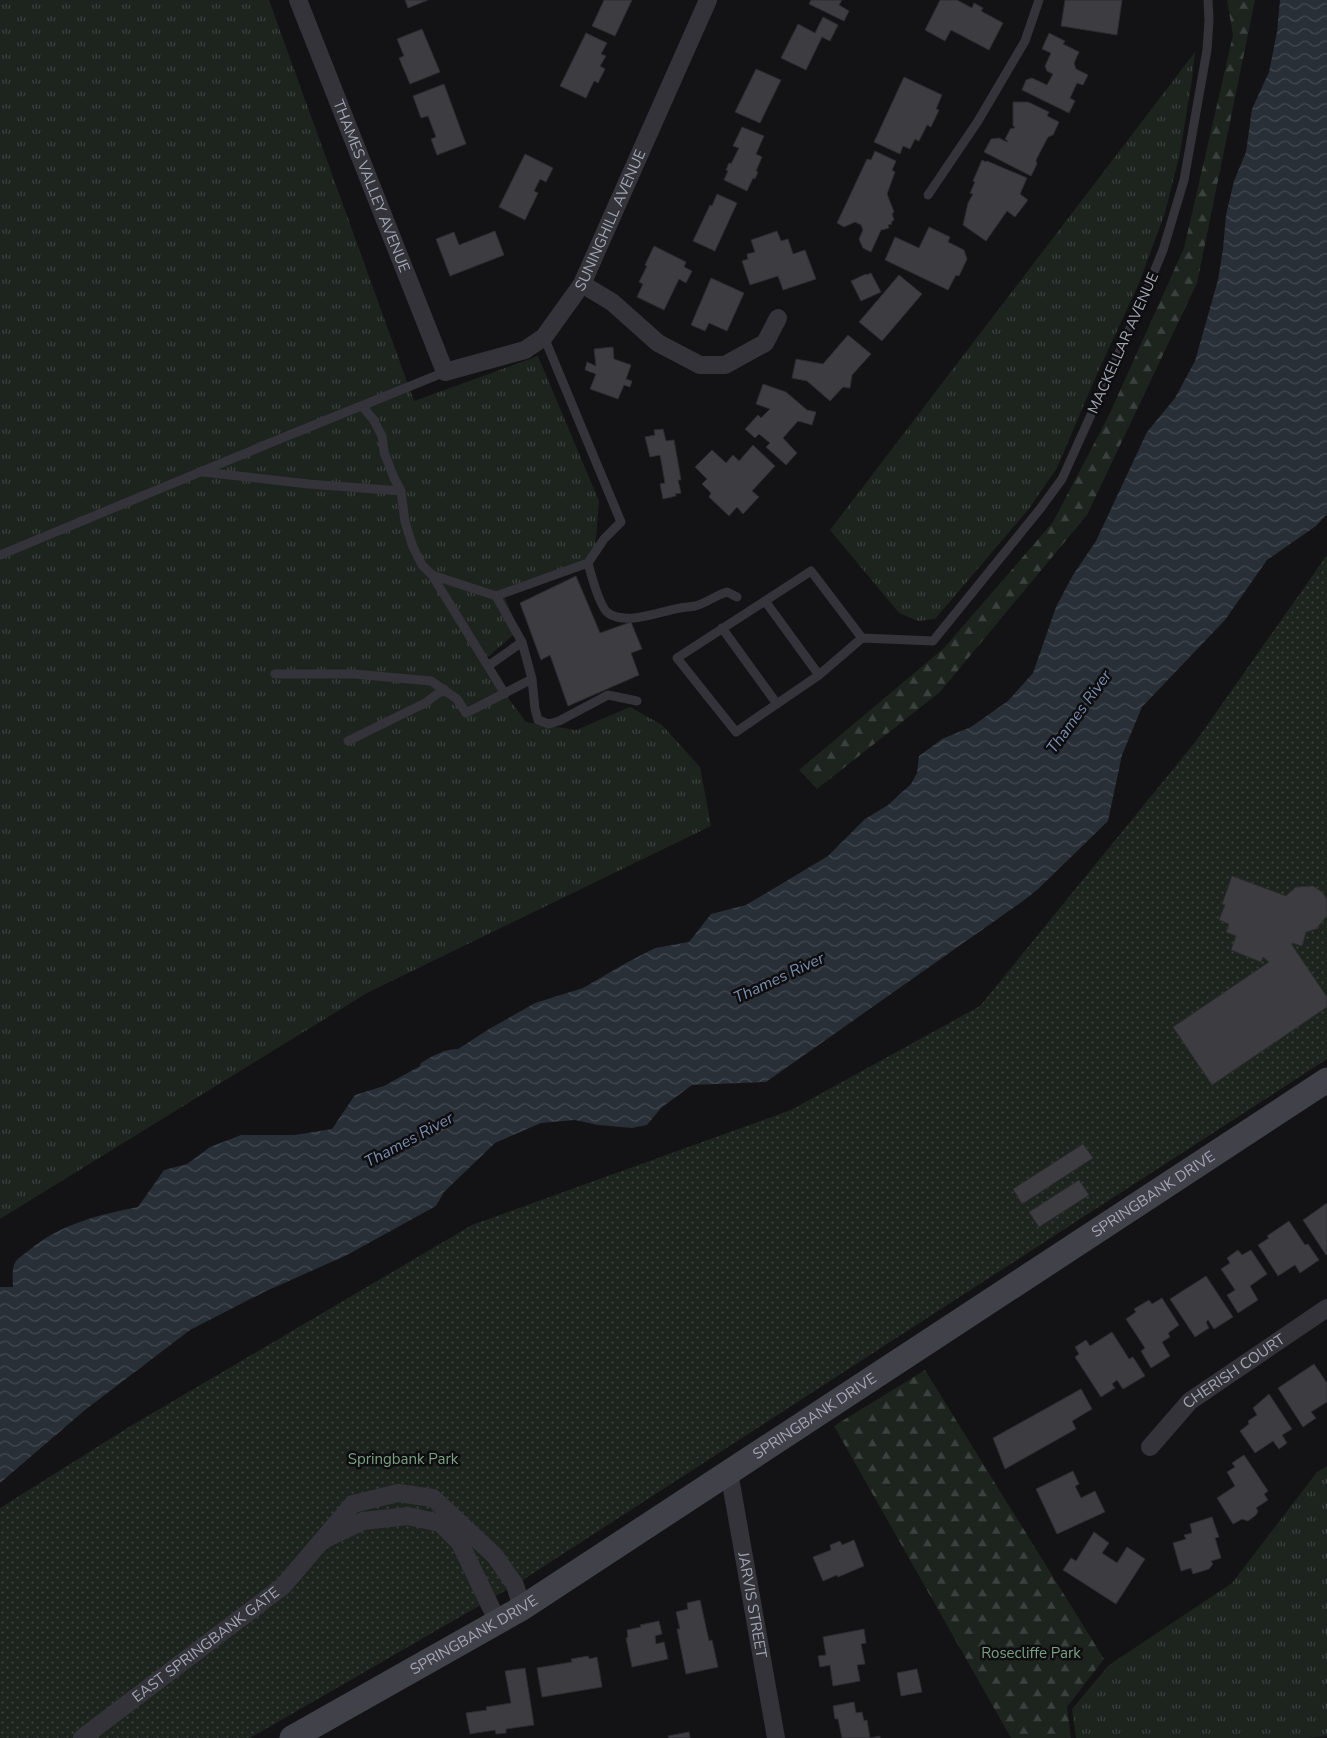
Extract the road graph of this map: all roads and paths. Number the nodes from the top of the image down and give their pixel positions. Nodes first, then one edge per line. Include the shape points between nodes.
1 (298, 0) edge
2 (708, 0) edge
3 (1039, 0) edge
4 (1208, 0) edge
5 (928, 195) dead end
6 (582, 284) junction
7 (778, 318) dead end
8 (544, 337) junction
9 (445, 372) junction
10 (362, 406) junction
11 (200, 472) junction
12 (401, 490) junction
13 (0, 554) edge
14 (588, 562) junction
15 (432, 575) junction
16 (496, 596) junction
17 (737, 597) dead end
18 (766, 601) junction
19 (722, 628) junction
20 (862, 638) junction
21 (522, 642) junction
22 (488, 666) junction
23 (275, 674) dead end
24 (819, 674) junction
25 (532, 679) junction
26 (444, 689) junction
27 (505, 694) junction
28 (637, 701) dead end
29 (777, 704) junction
30 (348, 742) dead end
31 (1327, 1080) edge
32 (1327, 1308) edge
33 (1150, 1447) dead end
34 (729, 1472) junction
35 (320, 1541) junction
36 (522, 1608) junction
37 (498, 1622) junction
38 (82, 1738) edge
39 (292, 1738) edge
40 (776, 1738) edge

1 - 9 street, THAMES VALLEY AVENUE
2 - 6 street, SUNINGHILL AVENUE
3 - 5 lane via 1025,41 978,121
4 - 20 lane, MACKELLAR AVENUE via 1207,50 1184,180 1163,250 1062,479 933,641
6 - 7 street via 612,302 658,343 700,365 725,365 765,343
6 - 8 street, SUNINGHILL AVENUE
8 - 9 street, SUNINGHILL AVENUE via 524,350
8 - 14 lane via 620,522
9 - 10 lane
10 - 11 lane
10 - 12 lane via 382,436 384,452
11 - 12 lane
11 - 13 lane
12 - 15 lane via 405,522 413,547 422,565
14 - 16 lane
14 - 17 lane via 595,589 606,612 617,617 638,617 696,606 728,592
15 - 16 lane
15 - 22 lane
16 - 21 lane
18 - 19 lane
18 - 20 lane via 811,571
18 - 24 lane
19 - 29 lane
19 - 29 lane via 677,658 736,732
20 - 24 lane
21 - 22 lane
21 - 25 lane
22 - 27 lane
23 - 26 lane via 389,676 431,680
24 - 29 lane
25 - 27 lane
25 - 28 lane via 538,720 548,724 608,694
26 - 27 lane via 457,699 466,713
26 - 30 lane via 425,703
31 - 34 main road, SPRINGBANK DRIVE
32 - 33 street, CHERISH COURT via 1190,1401
34 - 36 main road, SPRINGBANK DRIVE
34 - 40 street, JARVIS STREET
35 - 36 street, EAST SPRINGBANK GATE via 353,1504 398,1493 433,1498 495,1556 515,1585
35 - 37 street, EAST SPRINGBANK GATE via 363,1521 408,1516 440,1524 460,1544
35 - 38 street, EAST SPRINGBANK GATE via 283,1586
36 - 37 main road, SPRINGBANK DRIVE
37 - 39 main road, SPRINGBANK DRIVE

